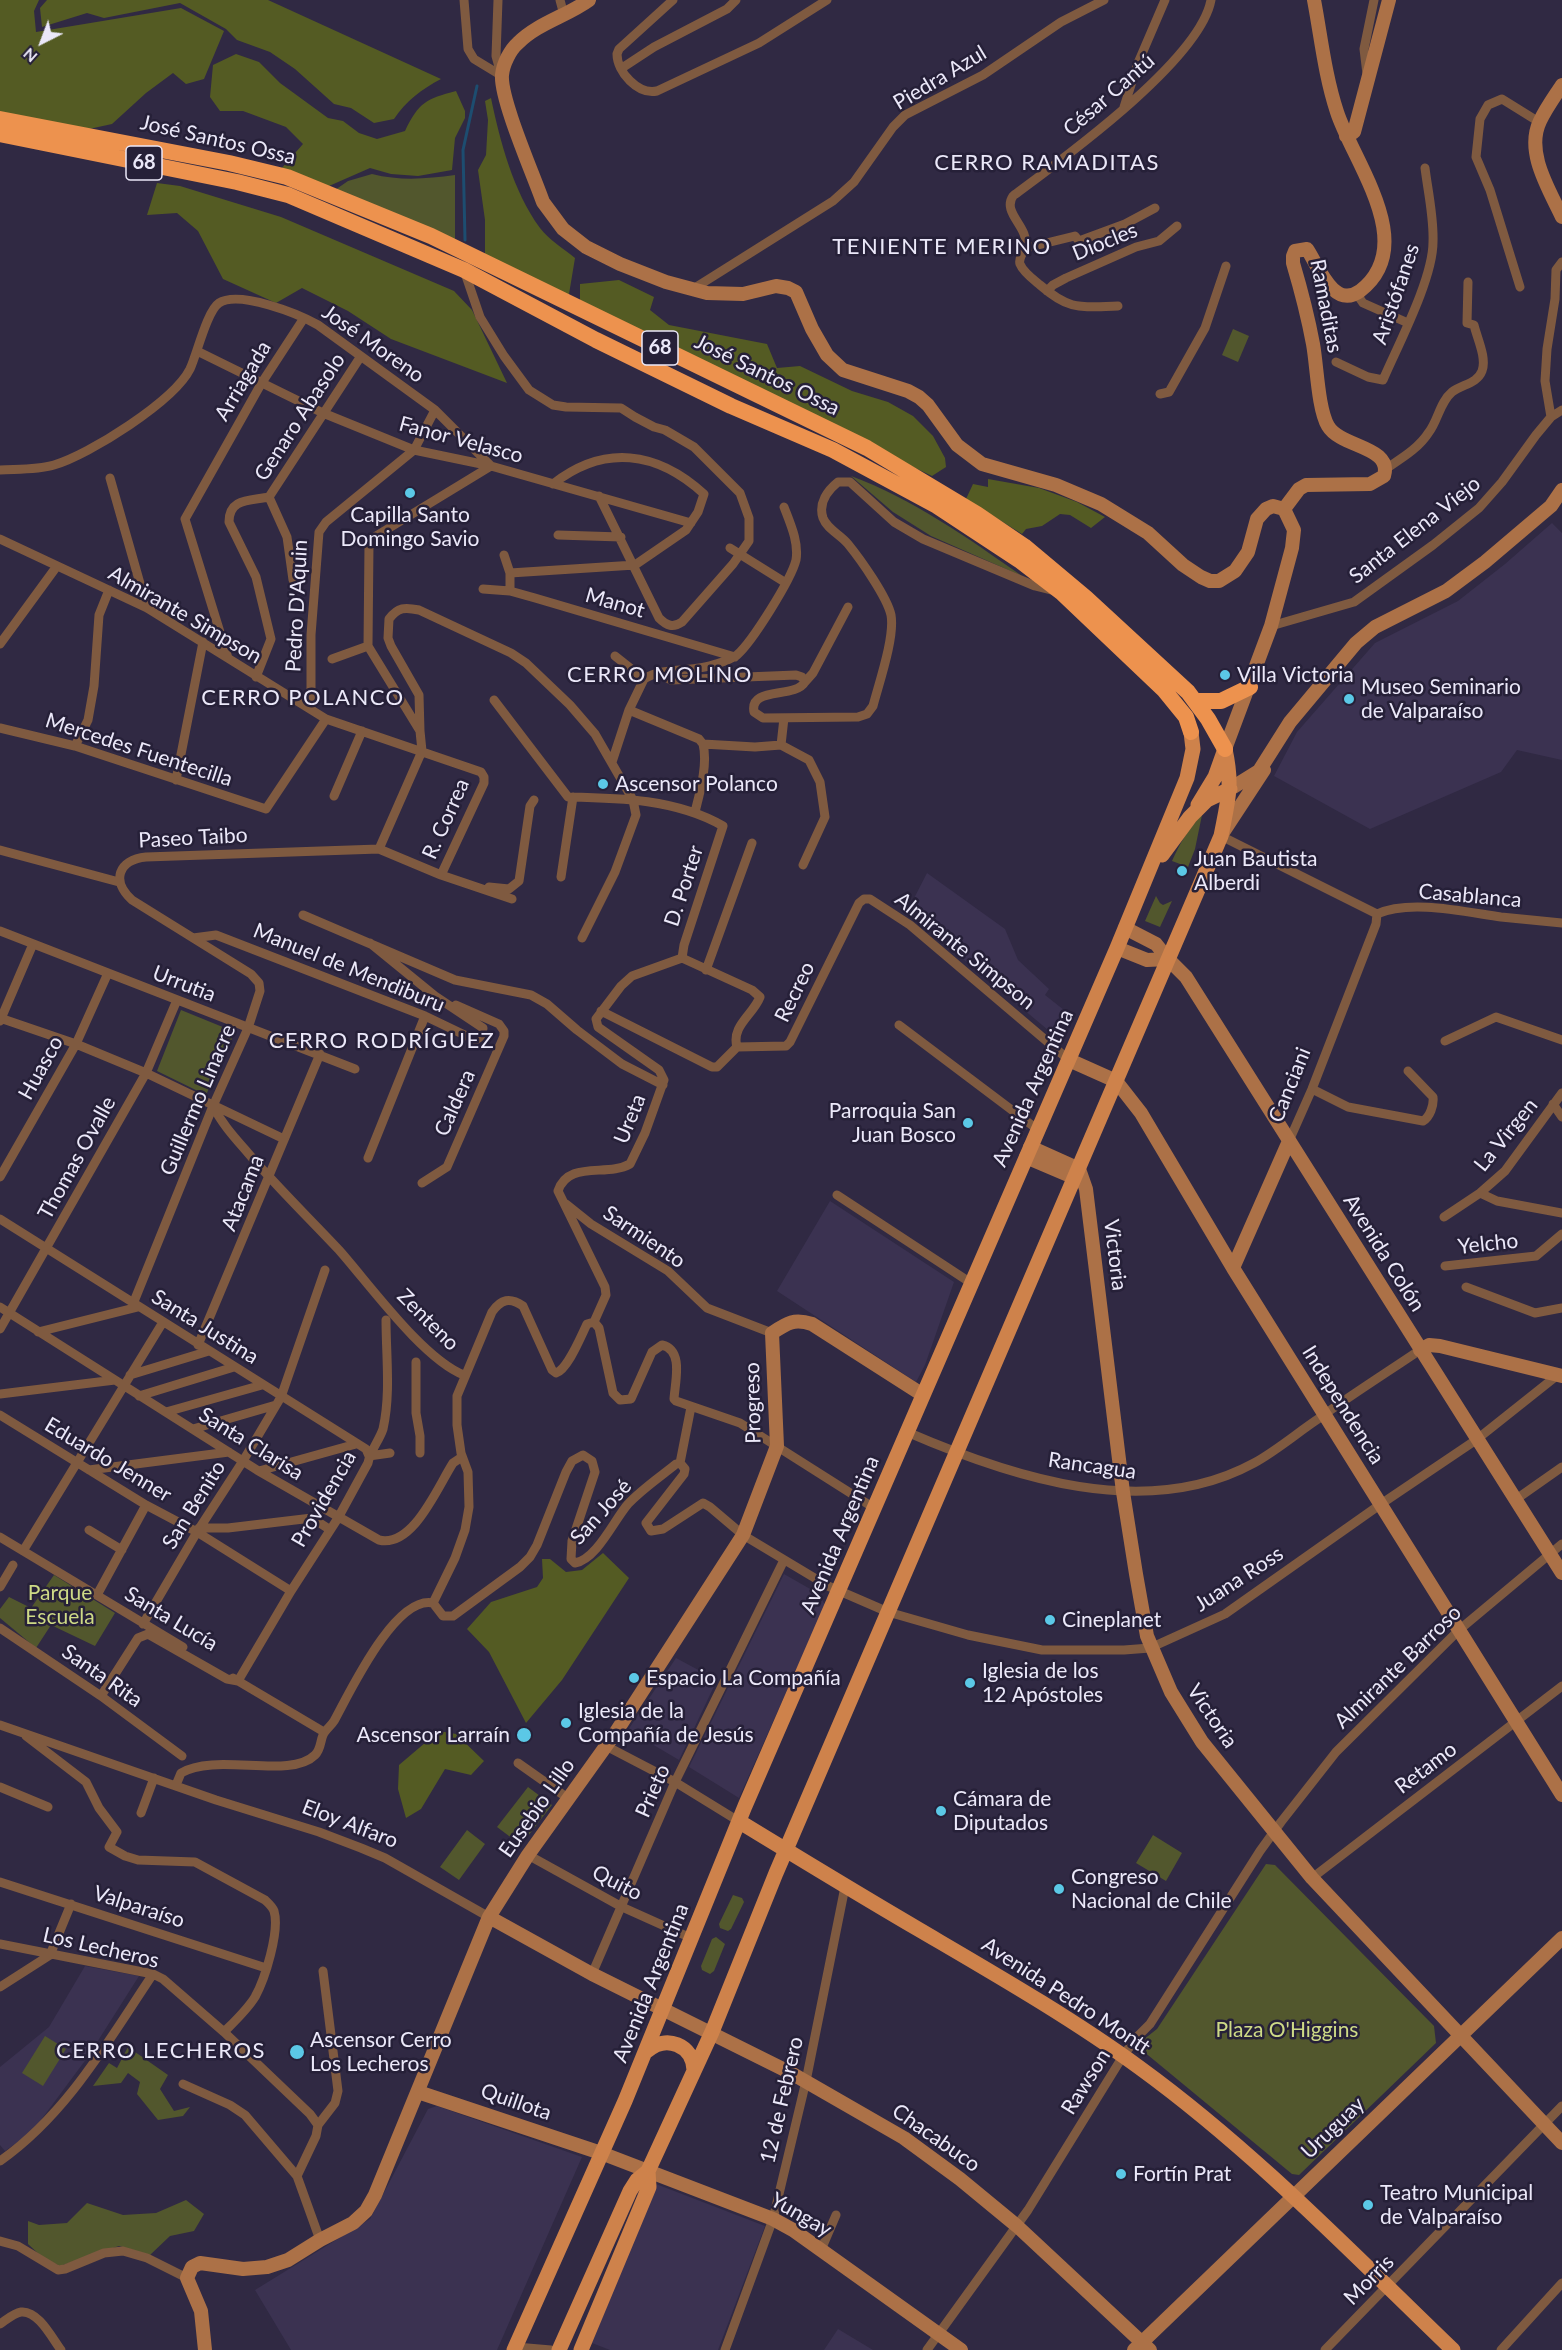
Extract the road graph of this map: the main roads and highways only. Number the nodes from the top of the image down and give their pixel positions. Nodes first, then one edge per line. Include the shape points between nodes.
1 (0, 119) edge
2 (0, 134) edge
3 (1250, 687) road end
4 (1195, 701) junction
5 (1191, 732) joint
6 (1225, 749) junction
7 (1230, 789) junction
8 (1190, 817) junction
9 (1221, 836) junction
10 (1139, 893) junction
11 (740, 1822) junction
12 (786, 1851) junction
13 (647, 2051) junction
14 (694, 2070) junction
15 (648, 2170) junction
16 (515, 2348) edge
17 (559, 2350) edge
18 (581, 2350) edge
19 (1453, 2350) edge

1 - 4 highway, José Santos Ossa / 68 via 287,177 431,236 577,306 867,448 977,514 1024,546 1086,598
2 - 5 highway, José Santos Ossa / 68 via 288,195 464,270 596,340 833,450 993,542 1062,593 1164,690 1186,717
3 - 4 highway via 1221,701
4 - 6 highway, José Santos Ossa / 68
5 - 10 main road, Avenida Argentina via 1186,778
6 - 7 main road
6 - 8 main road via 1215,777
7 - 8 main road via 1207,800
7 - 9 main road
8 - 9 main road via 1203,807 1215,809
8 - 10 main road via 1168,844
9 - 12 main road via 1116,1081 1080,1179
10 - 11 main road, Avenida Argentina
11 - 12 main road, Avenida Pedro Montt
11 - 13 main road, Avenida Argentina
12 - 14 main road
12 - 19 main road, Avenida Pedro Montt via 998,1976 1123,2056 1211,2124 1293,2197
13 - 14 main road via 657,2044 675,2043 689,2054
13 - 16 main road, Avenida Argentina
14 - 15 main road
15 - 17 main road via 630,2191
15 - 18 main road via 648,2187

